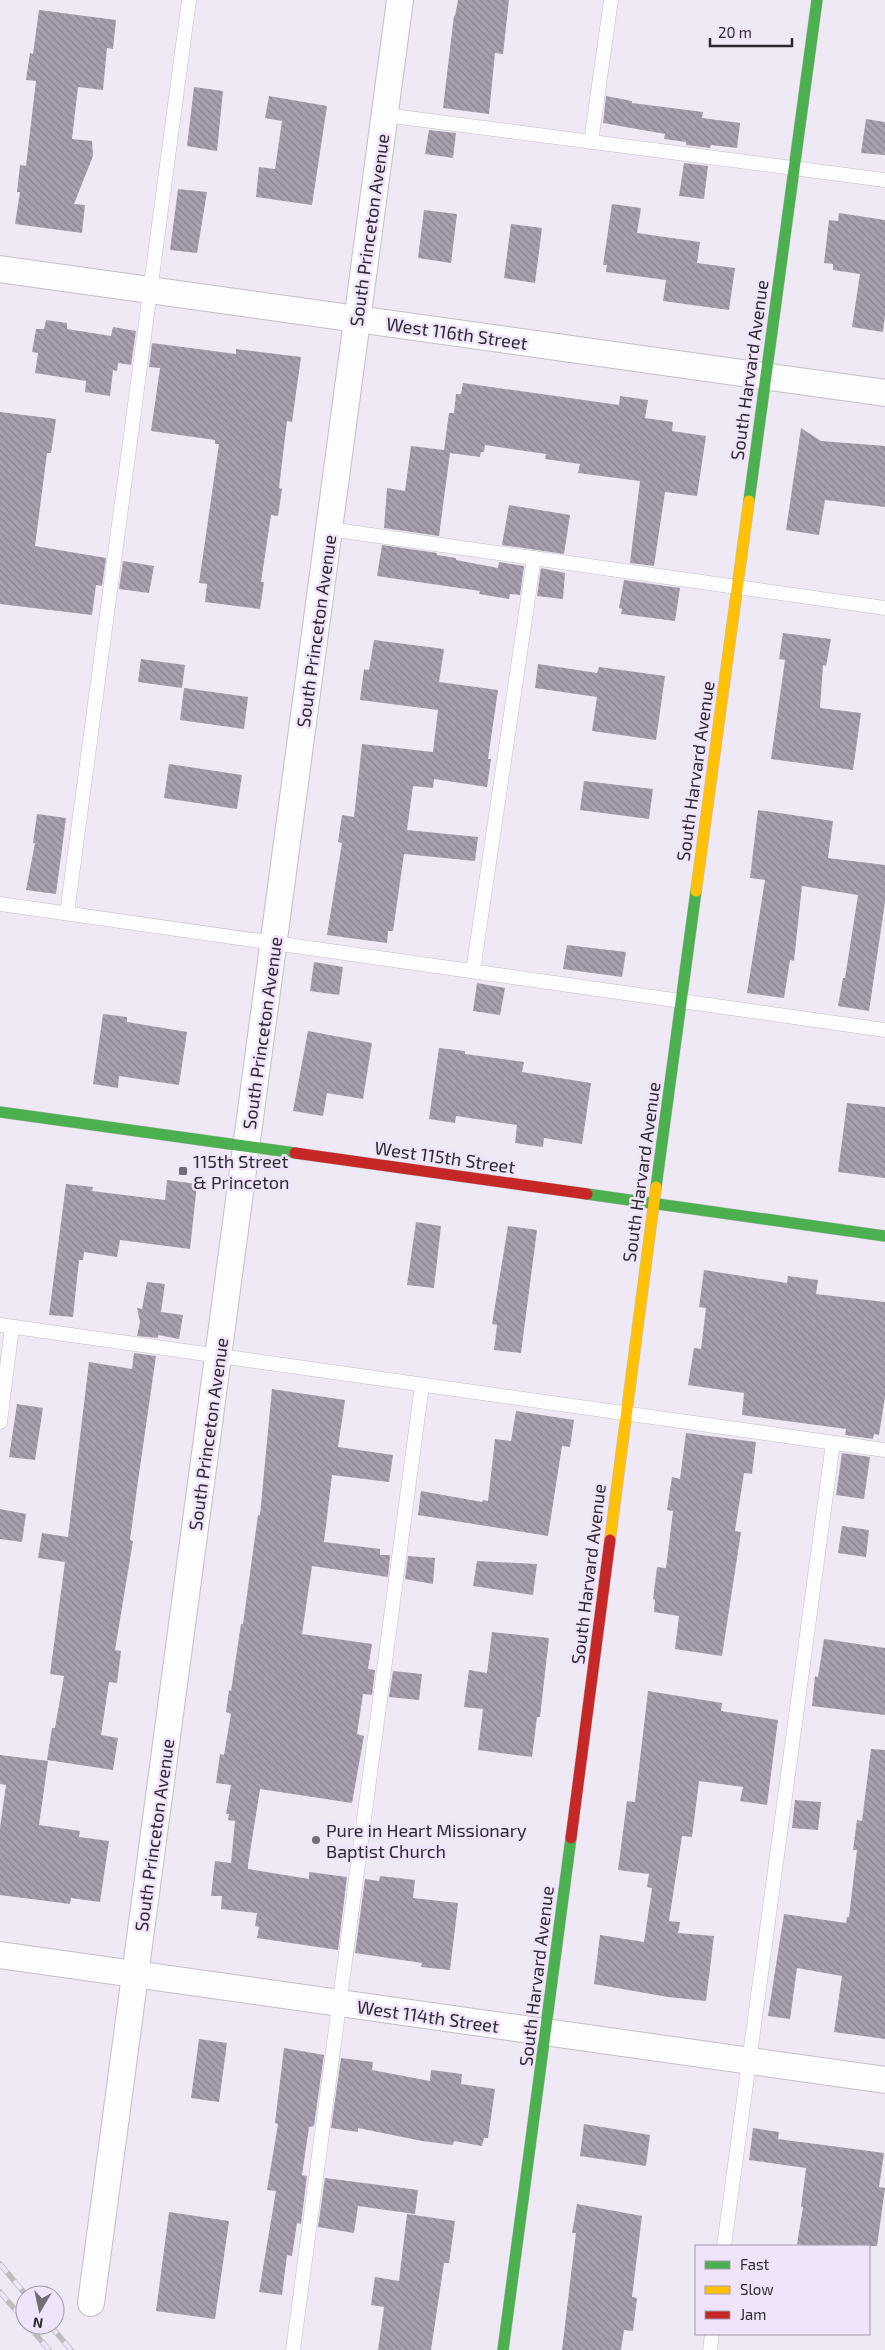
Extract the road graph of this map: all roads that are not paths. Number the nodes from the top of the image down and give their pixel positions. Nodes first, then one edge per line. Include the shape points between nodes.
1 (189, 0) edge
2 (400, 0) edge
3 (611, 0) edge
4 (817, 0) edge
5 (385, 115) junction
6 (592, 142) junction
7 (794, 168) junction
8 (885, 180) edge
9 (0, 269) edge
10 (150, 290) junction
11 (357, 319) junction
12 (766, 377) junction
13 (885, 393) edge
14 (329, 529) junction
15 (534, 558) junction
16 (738, 587) junction
17 (885, 608) edge
18 (0, 904) edge
19 (67, 913) junction
20 (274, 943) junction
21 (473, 972) junction
22 (681, 1001) junction
23 (885, 1027) edge
24 (0, 1112) edge
25 (247, 1146) junction
26 (654, 1204) junction
27 (885, 1236) edge
28 (6, 1326) edge
29 (219, 1356) junction
30 (422, 1385) junction
31 (626, 1414) junction
32 (0, 1422) edge
33 (833, 1443) junction
34 (885, 1450) edge
35 (0, 1955) edge
36 (135, 1975) junction
37 (341, 2004) junction
38 (546, 2032) junction
39 (750, 2061) junction
40 (885, 2080) edge
41 (724, 2245) edge
42 (91, 2303) dead end
43 (712, 2335) edge
44 (293, 2350) edge
45 (503, 2350) edge
46 (710, 2350) edge

1 - 10 lane
2 - 5 street, South Princeton Avenue
3 - 6 lane
4 - 7 street, South Harvard Avenue
5 - 6 lane
5 - 11 street, South Princeton Avenue
6 - 7 lane
7 - 8 lane
7 - 12 street, South Harvard Avenue
9 - 10 street, West 116th Street
10 - 11 street, West 116th Street
10 - 19 lane
11 - 12 street, West 116th Street
11 - 14 street, South Princeton Avenue
12 - 13 street, West 116th Street
12 - 16 street, South Harvard Avenue
14 - 15 lane
14 - 20 street, South Princeton Avenue
15 - 16 lane
15 - 21 lane
16 - 17 lane
16 - 22 street, South Harvard Avenue
18 - 19 lane
19 - 20 lane
20 - 21 lane
20 - 25 street, South Princeton Avenue
21 - 22 lane
22 - 23 lane
22 - 26 street, South Harvard Avenue
24 - 25 street, West 115th Street
25 - 26 street, West 115th Street
25 - 29 street, South Princeton Avenue
26 - 27 street, West 115th Street
26 - 31 street, South Harvard Avenue
28 - 29 lane
28 - 32 lane
29 - 30 lane
29 - 36 street, South Princeton Avenue
30 - 31 lane
30 - 37 lane
31 - 33 lane
31 - 38 street, South Harvard Avenue
33 - 34 lane
33 - 39 lane
35 - 36 street, West 114th Street
36 - 37 street, West 114th Street
36 - 42 street, South Princeton Avenue
37 - 38 street, West 114th Street
37 - 44 lane
38 - 39 street, West 114th Street
38 - 45 street, South Harvard Avenue
39 - 40 street, West 114th Street
39 - 41 lane
43 - 46 lane

